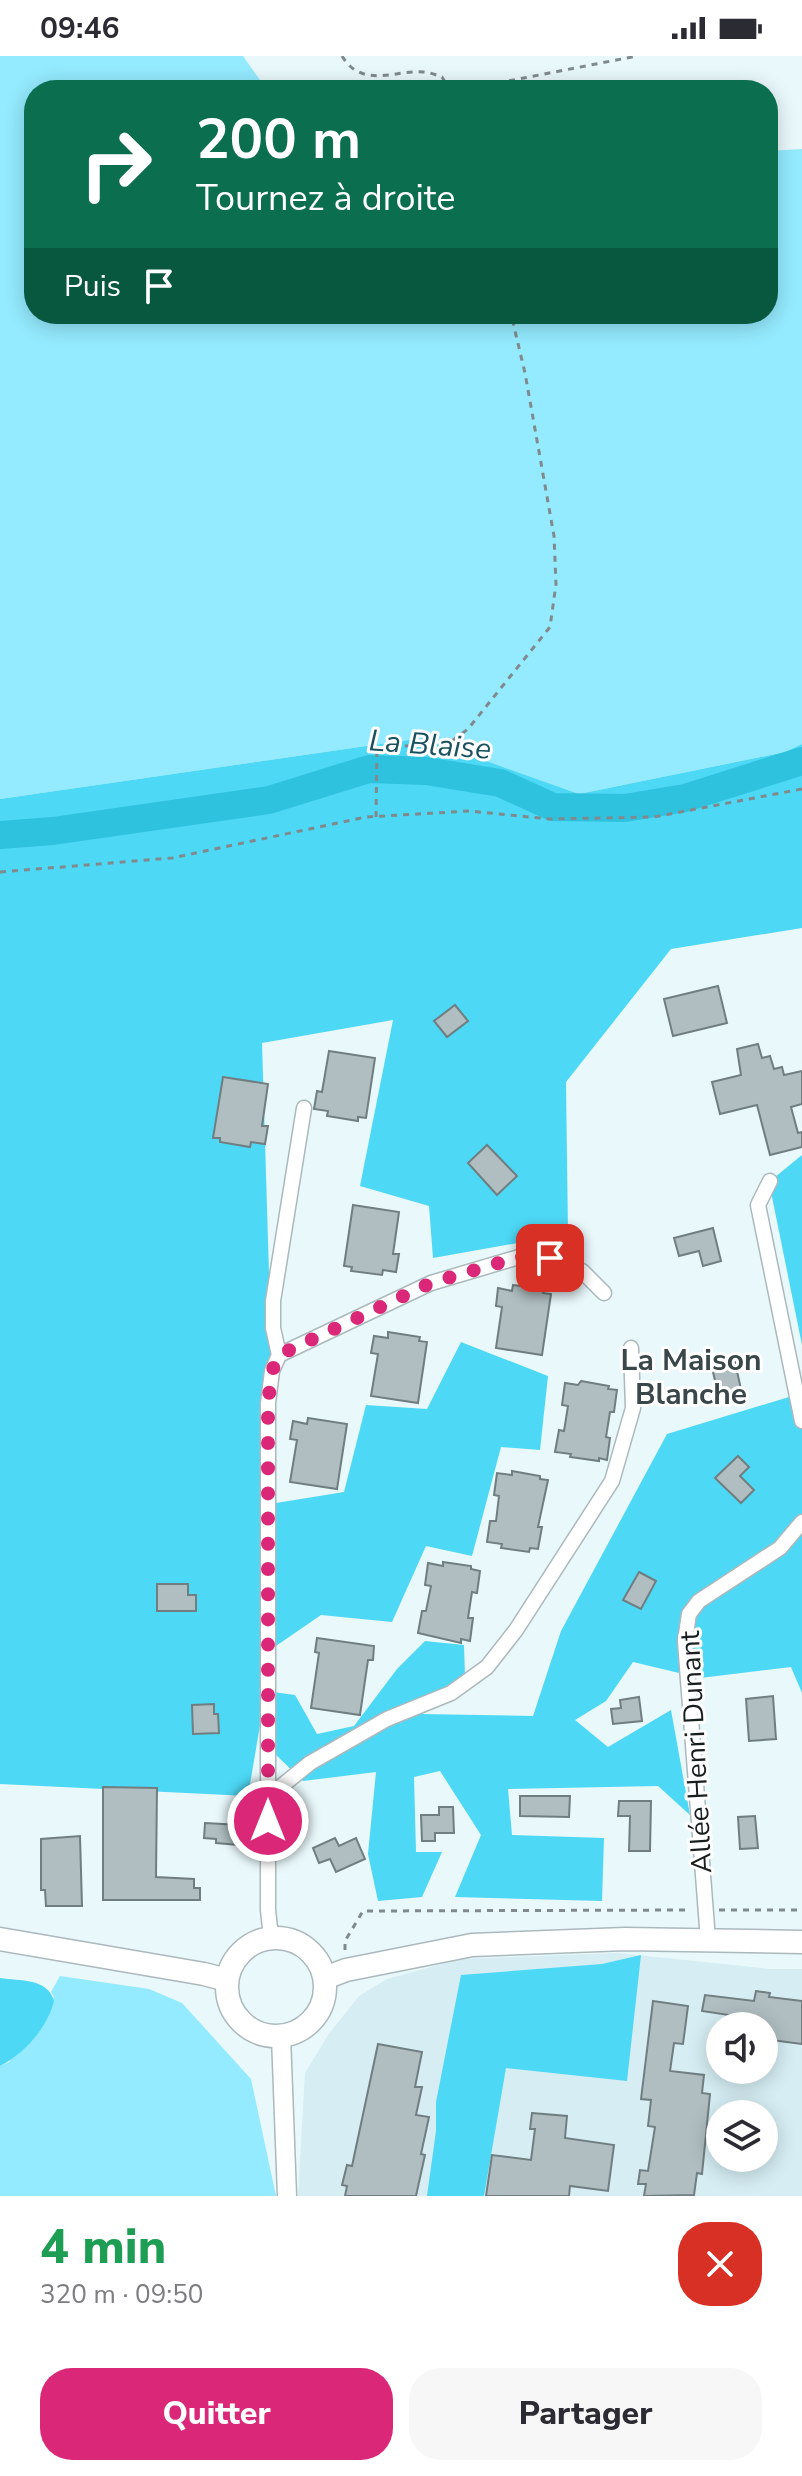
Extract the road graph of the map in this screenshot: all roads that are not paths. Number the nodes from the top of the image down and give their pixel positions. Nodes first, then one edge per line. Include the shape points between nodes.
1 (304, 1108) dead end
2 (770, 1181) dead end
3 (604, 1293) dead end
4 (631, 1348) dead end
5 (279, 1355) junction
6 (802, 1421) edge
7 (802, 1522) edge
8 (268, 1797) junction
9 (271, 1937) junction
10 (0, 1939) edge
11 (708, 1940) junction
12 (802, 1942) edge
13 (335, 1974) junction
14 (227, 1980) junction
15 (281, 2036) junction
16 (287, 2196) edge

1 - 5 street via 273,1301
2 - 6 street via 758,1205
3 - 5 street via 582,1271 550,1258 519,1257 431,1283
4 - 8 street via 633,1408 612,1481 487,1667 451,1693 387,1719 310,1763
5 - 8 street via 268,1403
7 - 11 street, Allée Henri Dunant via 780,1548 699,1601 689,1614 685,1641
8 - 9 street
9 - 13 main road via 300,1943
9 - 14 main road via 241,1951
10 - 14 main road
11 - 12 main road
11 - 13 main road via 472,1945
13 - 15 main road via 311,2023
14 - 15 main road via 227,1995 241,2021 253,2030
15 - 16 street

